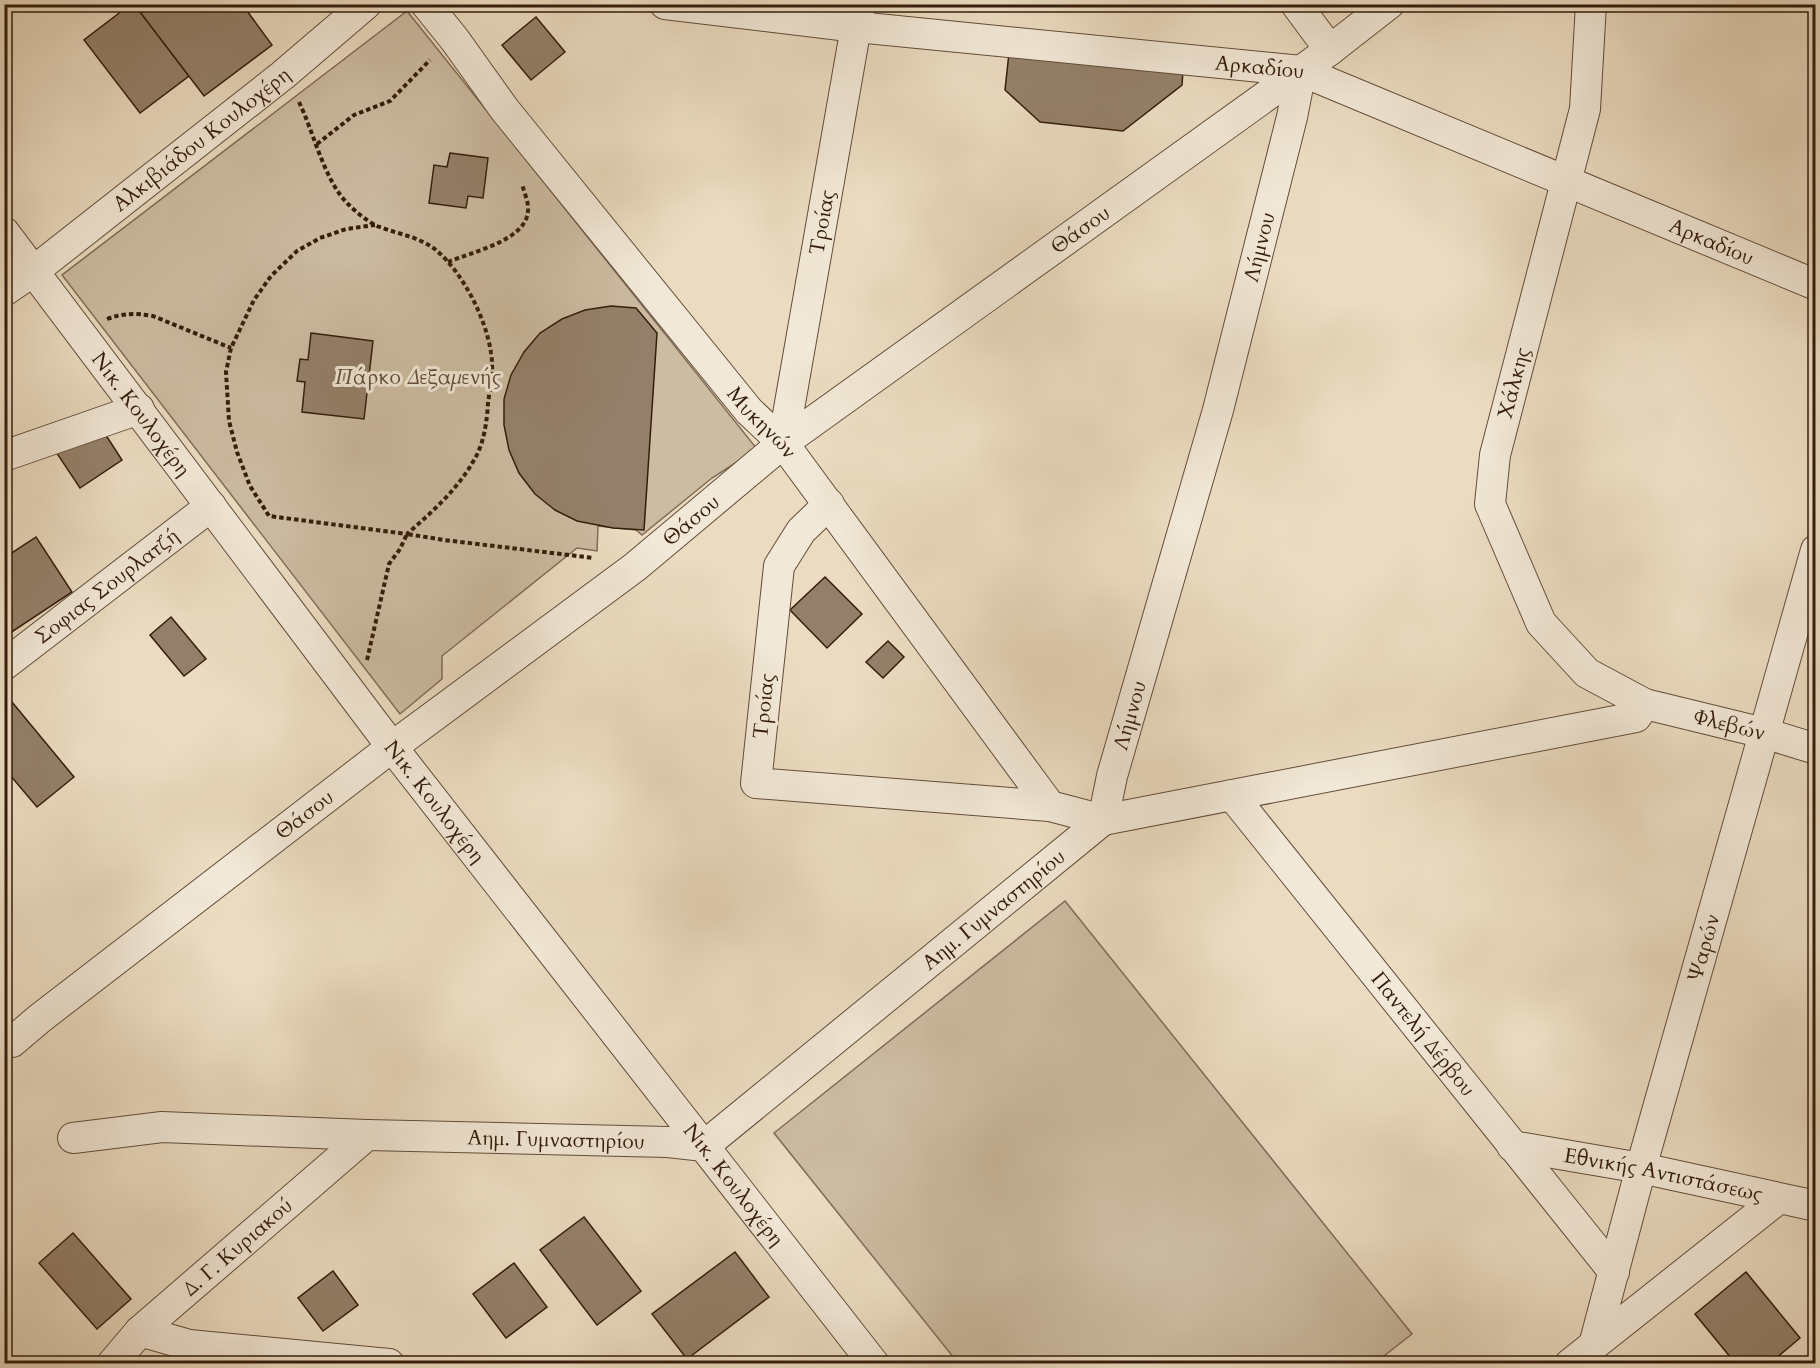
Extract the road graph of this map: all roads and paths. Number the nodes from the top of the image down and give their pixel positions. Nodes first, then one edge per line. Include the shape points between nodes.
1 (366, 4) edge
2 (426, 4) edge
3 (665, 4) edge
4 (1296, 4) edge
5 (1389, 4) edge
6 (1591, 4) edge
7 (858, 16) edge
8 (455, 40) junction
9 (1330, 50) junction
10 (1300, 71) junction
11 (306, 116) dead end
12 (317, 144) junction
13 (520, 178) dead end
14 (1566, 182) junction
15 (375, 225) junction
16 (4, 232) edge
17 (448, 262) junction
18 (35, 270) junction
19 (1815, 285) edge
20 (4, 291) edge
21 (82, 334) junction
22 (231, 348) junction
23 (139, 409) junction
24 (783, 443) junction
25 (4, 456) edge
26 (828, 504) junction
27 (212, 506) junction
28 (407, 534) junction
29 (1815, 550) edge
30 (635, 567) junction
31 (4, 665) edge
32 (356, 699) junction
33 (1645, 704) junction
34 (1764, 733) junction
35 (392, 747) junction
36 (1815, 748) edge
37 (1232, 795) junction
38 (1050, 806) junction
39 (1103, 820) junction
40 (7, 1042) edge
41 (368, 1136) junction
42 (73, 1138) dead end
43 (704, 1146) junction
44 (1512, 1146) junction
45 (1641, 1168) junction
46 (1778, 1199) junction
47 (1815, 1206) edge
48 (1614, 1272) junction
49 (140, 1331) junction
50 (1594, 1345) junction
51 (112, 1364) edge
52 (389, 1364) edge
53 (874, 1364) edge
54 (1570, 1364) edge

1 - 18 street, Αλκιβιάδου Κουλοχέρη via 283,75
2 - 8 street, Μυκηνών
3 - 7 street, Αρκαδίου
4 - 9 street
5 - 9 street, Θάσου
6 - 14 street, Χάλκης via 1585,109
7 - 10 street, Αρκαδίου
7 - 24 street, Τροίας
8 - 12 path via 390,101 354,115
8 - 24 street, Μυκηνών via 506,110 742,402
9 - 10 street, Θάσου
10 - 14 street, Αρκαδίου
10 - 24 street, Θάσου
10 - 39 street, Λήμνου via 1292,117 1218,410 1112,776
11 - 12 path
12 - 15 path via 336,189
13 - 17 path via 528,212 521,229 507,239
14 - 19 street, Αρκαδίου
14 - 33 street, Χάλκης via 1495,455 1490,504 1541,623 1587,673
15 - 17 path via 416,238
15 - 22 path via 346,229 297,251 271,276 254,300
16 - 18 street, Νικ. Κουλοχέρη
17 - 28 path via 471,294 491,354 486,421 476,459 428,516
18 - 20 street, Αλκιβιάδου Κουλοχέρη
18 - 21 street, Νικ. Κουλοχέρη
21 - 22 path via 111,317 139,314
21 - 23 street, Νικ. Κουλοχέρη
22 - 28 path via 226,372 229,421 250,486 269,516
23 - 25 street
23 - 27 street, Νικ. Κουλοχέρη
24 - 26 street, Μυκηνών
24 - 30 street, Θάσου
26 - 38 street, Μυκηνών
26 - 38 street, Τροίας via 801,531 779,566 756,783
27 - 31 street, Σοφιας Σουρλατζή
27 - 32 street, Νικ. Κουλοχέρη
28 - 30 path
28 - 32 path via 389,564
29 - 34 street, Ψαρών
30 - 35 street, Θάσου
32 - 35 street, Νικ. Κουλοχέρη
33 - 34 street, Φλεβών
33 - 37 street via 1636,717
34 - 36 street, Φλεβών
34 - 45 street, Ψαρών
35 - 40 street, Θάσου
35 - 43 street, Νικ. Κουλοχέρη
37 - 39 street
37 - 44 street, Παντελή Δέρβου
38 - 39 street
39 - 43 street, Αημ. Γυμναστηρίου
41 - 42 street, Αημ. Γυμναστηρίου via 162,1127
41 - 43 street, Αημ. Γυμναστηρίου
41 - 49 street, Δ. Γ. Κυριακού
43 - 53 street, Νικ. Κουλοχέρη
44 - 45 street, Εθνικής Αντιστάσεως
44 - 48 street, Παντελή Δέρβου
45 - 46 street, Εθνικής Αντιστάσεως
45 - 48 street, Ψαρών
46 - 47 street, Εθνικής Αντιστάσεως
46 - 50 street
48 - 50 street, Ψαρών
49 - 51 street, Δ. Γ. Κυριακού
49 - 52 street via 189,1345
50 - 54 street

